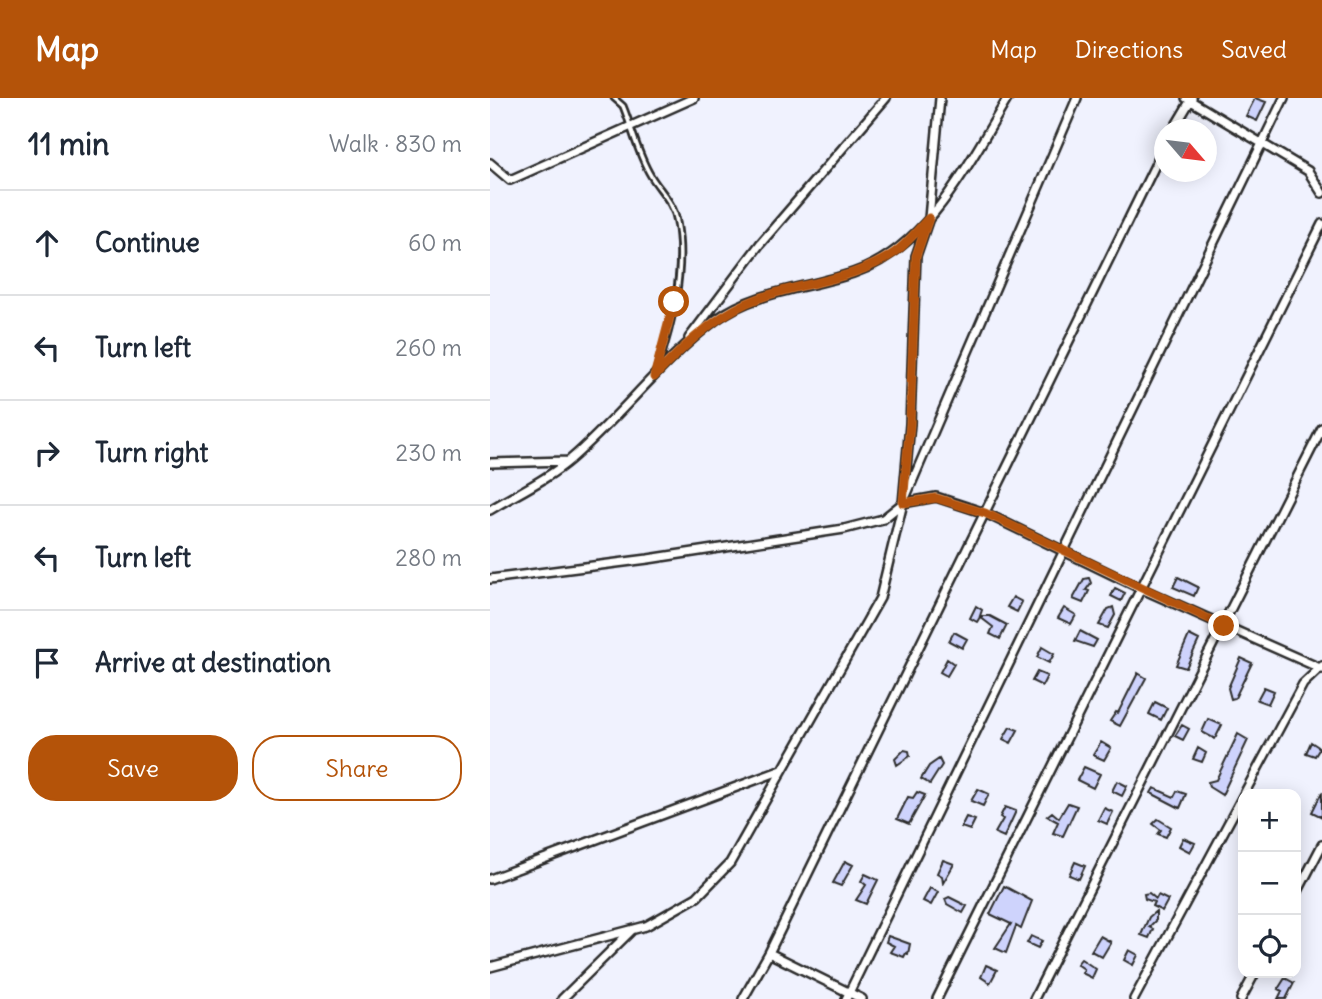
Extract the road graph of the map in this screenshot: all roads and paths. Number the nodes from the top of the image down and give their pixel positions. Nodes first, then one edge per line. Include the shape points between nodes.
1 (614, 98) edge
2 (694, 98) edge
3 (886, 98) edge
4 (940, 98) edge
5 (1009, 98) edge
6 (1077, 98) edge
7 (1284, 98) edge
8 (1189, 99) edge
9 (1179, 119) edge
10 (632, 128) junction
11 (1262, 142) junction
12 (490, 163) edge
13 (1154, 167) edge
14 (1322, 193) edge
15 (929, 218) junction
16 (1322, 224) edge
17 (675, 355) junction
18 (654, 377) junction
19 (1322, 428) edge
20 (569, 461) junction
21 (490, 463) edge
22 (903, 503) junction
23 (490, 510) edge
24 (985, 513) junction
25 (1062, 552) junction
26 (490, 579) edge
27 (1142, 589) junction
28 (1224, 626) junction
29 (1321, 668) edge
30 (783, 770) junction
31 (1322, 845) edge
32 (490, 879) edge
33 (1301, 885) edge
34 (632, 930) junction
35 (769, 953) junction
36 (490, 967) edge
37 (1252, 978) edge
38 (848, 995) edge
39 (562, 999) edge
40 (743, 999) edge
41 (862, 999) edge
42 (937, 999) edge
43 (1034, 999) edge
44 (1134, 999) edge
45 (1241, 999) edge

1 - 10 lane via 623,106
2 - 10 street
3 - 17 street via 760,244
4 - 15 street
5 - 15 street
6 - 22 street
7 - 11 street
8 - 9 street
8 - 11 street
10 - 12 street via 510,180
10 - 18 lane via 650,175 677,220 676,291
11 - 14 street via 1308,171
11 - 25 street
13 - 24 street
15 - 17 street via 895,252 855,272 749,302 721,316
15 - 22 street via 916,256
16 - 27 street
17 - 18 street
18 - 20 street
19 - 28 street
20 - 21 street
20 - 23 street
22 - 24 street via 936,498
22 - 26 street via 883,519 844,529
22 - 30 street via 880,598
24 - 25 street
24 - 35 street
25 - 27 street
25 - 38 street
27 - 28 street
27 - 42 street
28 - 29 street
28 - 43 street
29 - 44 street via 1303,684
30 - 32 street
30 - 34 street via 730,863 697,897
31 - 33 street
34 - 36 street
34 - 39 street
35 - 38 street
35 - 40 street
37 - 45 street
38 - 41 street

